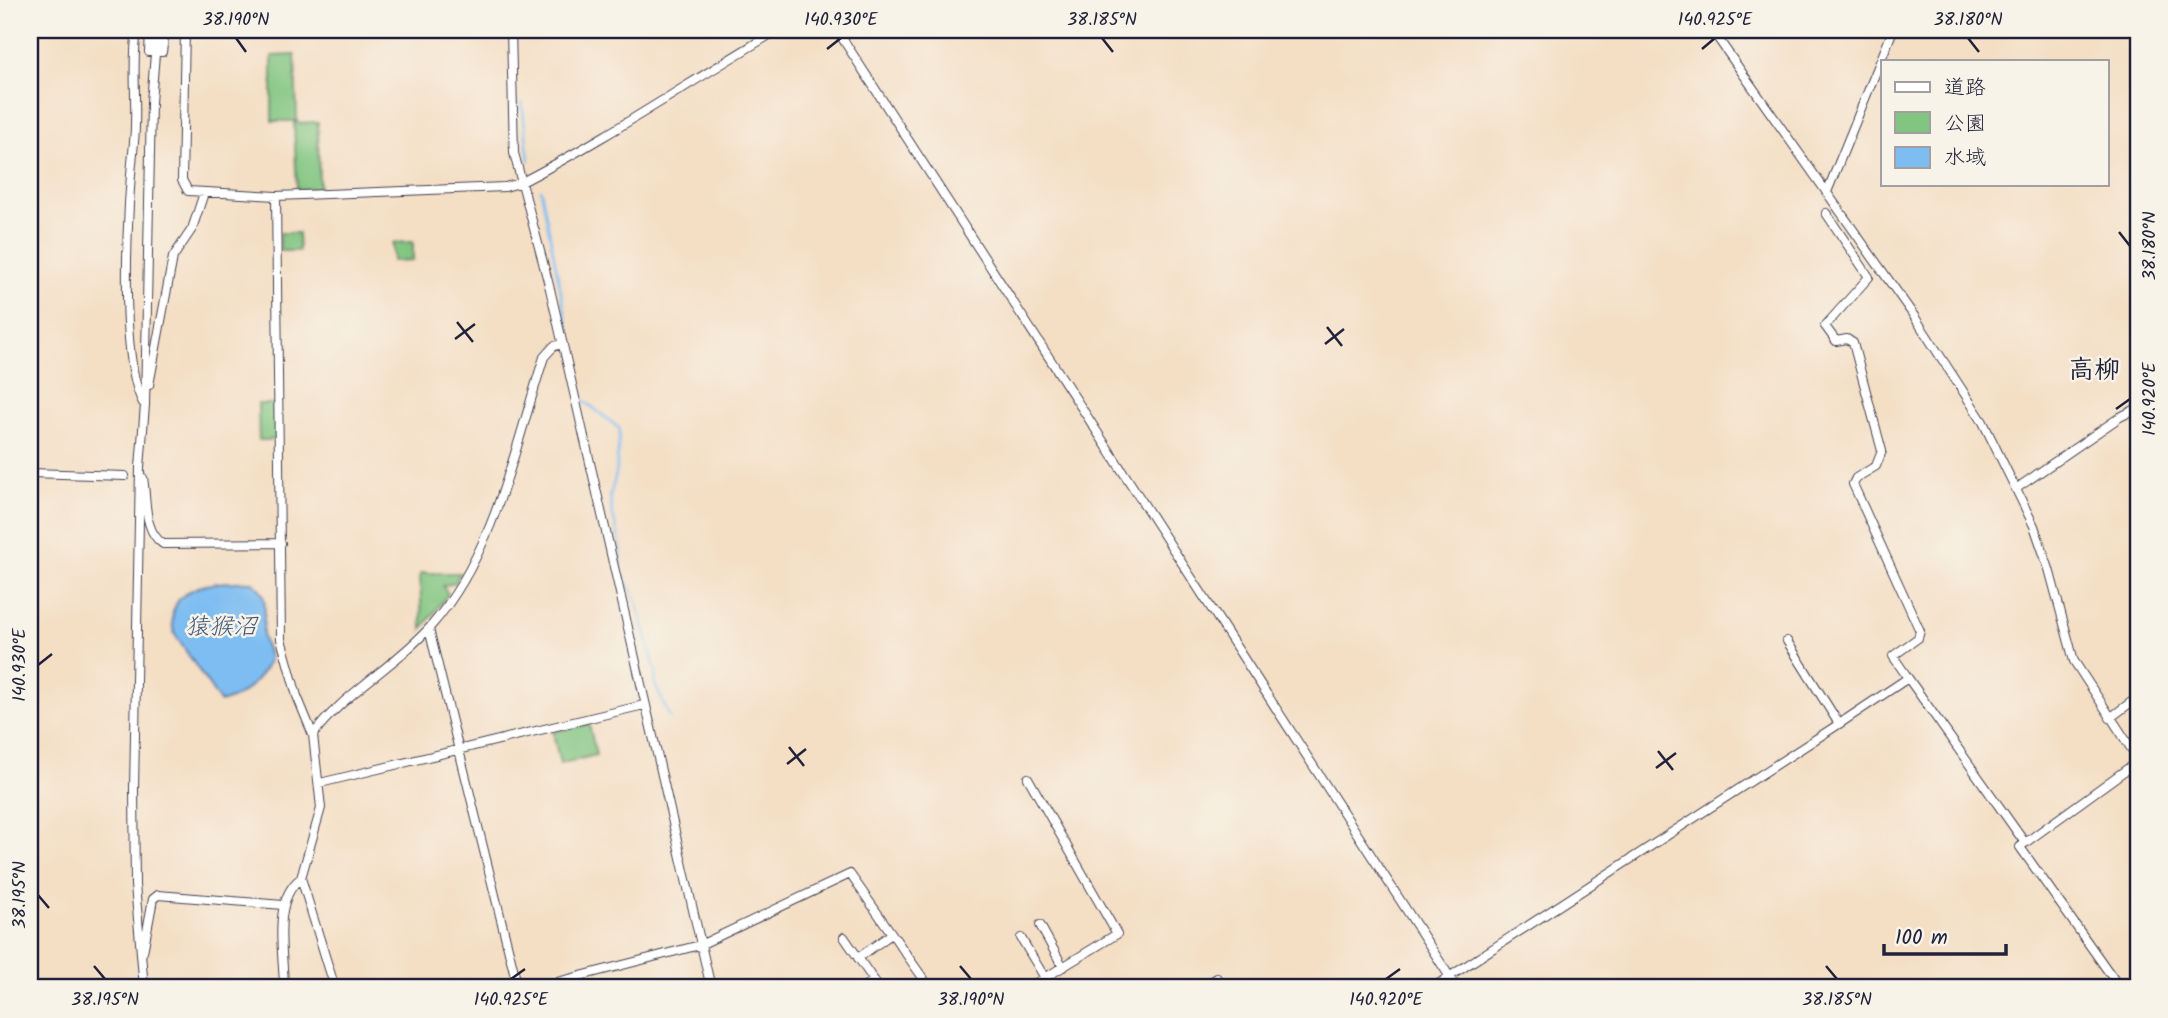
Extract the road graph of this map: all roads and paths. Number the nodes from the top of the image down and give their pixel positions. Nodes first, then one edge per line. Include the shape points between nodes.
1 (137, 30) edge
2 (150, 30) edge
3 (157, 30) edge
4 (165, 30) edge
5 (185, 30) edge
6 (511, 30) edge
7 (778, 30) edge
8 (837, 30) edge
9 (1712, 30) edge
10 (1894, 30) edge
11 (155, 52) junction
12 (1882, 60) edge
13 (1881, 61) edge
14 (520, 183) junction
15 (1827, 192) junction
16 (205, 193) junction
17 (276, 196) junction
18 (1826, 213) dead end
19 (563, 344) junction
20 (145, 405) junction
21 (2138, 408) edge
22 (30, 473) edge
23 (125, 476) dead end
24 (139, 477) junction
25 (2017, 488) junction
26 (281, 543) junction
27 (429, 629) junction
28 (1787, 641) dead end
29 (1908, 678) junction
30 (2138, 697) edge
31 (644, 705) junction
32 (2110, 718) junction
33 (1839, 724) junction
34 (313, 734) junction
35 (460, 750) junction
36 (2138, 760) edge
37 (1028, 778) dead end
38 (320, 783) junction
39 (2025, 843) junction
40 (300, 878) junction
41 (283, 905) junction
42 (1040, 925) dead end
43 (890, 934) junction
44 (844, 937) dead end
45 (1021, 937) dead end
46 (700, 945) junction
47 (141, 954) junction
48 (858, 958) junction
49 (1063, 967) junction
50 (1450, 977) junction
51 (1045, 978) junction
52 (876, 984) edge
53 (144, 988) edge
54 (284, 988) edge
55 (335, 988) edge
56 (518, 988) edge
57 (534, 988) edge
58 (711, 988) edge
59 (863, 988) edge
60 (930, 988) edge
61 (1028, 988) edge
62 (1051, 988) edge
63 (1202, 988) edge
64 (1224, 988) edge
65 (1432, 988) edge
66 (1457, 988) edge
67 (2120, 988) edge

1 - 20 street via 129,172 128,327 137,386
2 - 11 street via 149,52
3 - 11 street
4 - 11 street via 162,52
5 - 16 street via 181,180 188,191
6 - 14 street via 514,153
7 - 14 street via 611,134
8 - 50 street
9 - 15 street
10 - 12 street
11 - 20 street
13 - 15 street
14 - 17 street
14 - 19 street
15 - 25 street via 1955,377
16 - 17 street
16 - 20 street via 192,229 173,257
17 - 26 street
18 - 29 street via 1869,277 1825,326 1836,341 1853,343 1882,452 1876,466 1853,484 1920,631 1918,638 1893,656
19 - 27 street via 544,357 483,540 456,594
19 - 31 street
20 - 24 street
21 - 25 street
22 - 23 street
24 - 26 street via 148,521 163,544
24 - 47 street via 134,789
25 - 32 street via 2049,569 2074,661
26 - 34 street via 281,639
27 - 34 street
27 - 35 street
28 - 33 street
29 - 33 street
29 - 39 street
30 - 32 street
31 - 35 street
31 - 46 street
32 - 36 street
33 - 50 street
34 - 38 street
35 - 38 street
35 - 56 street
36 - 39 street
37 - 49 street via 1117,934
38 - 40 street via 321,808
39 - 67 street via 2021,847
40 - 41 street via 289,886
40 - 55 street
41 - 47 street via 158,895 153,899
41 - 54 street
42 - 49 street
43 - 46 street via 850,874
43 - 48 street
43 - 60 street
44 - 48 street
45 - 51 street
46 - 57 street
46 - 58 street
47 - 53 street
48 - 52 street
49 - 51 street
50 - 65 street
50 - 66 street
51 - 61 street
51 - 62 street
52 - 59 street
63 - 64 street via 1217,978

